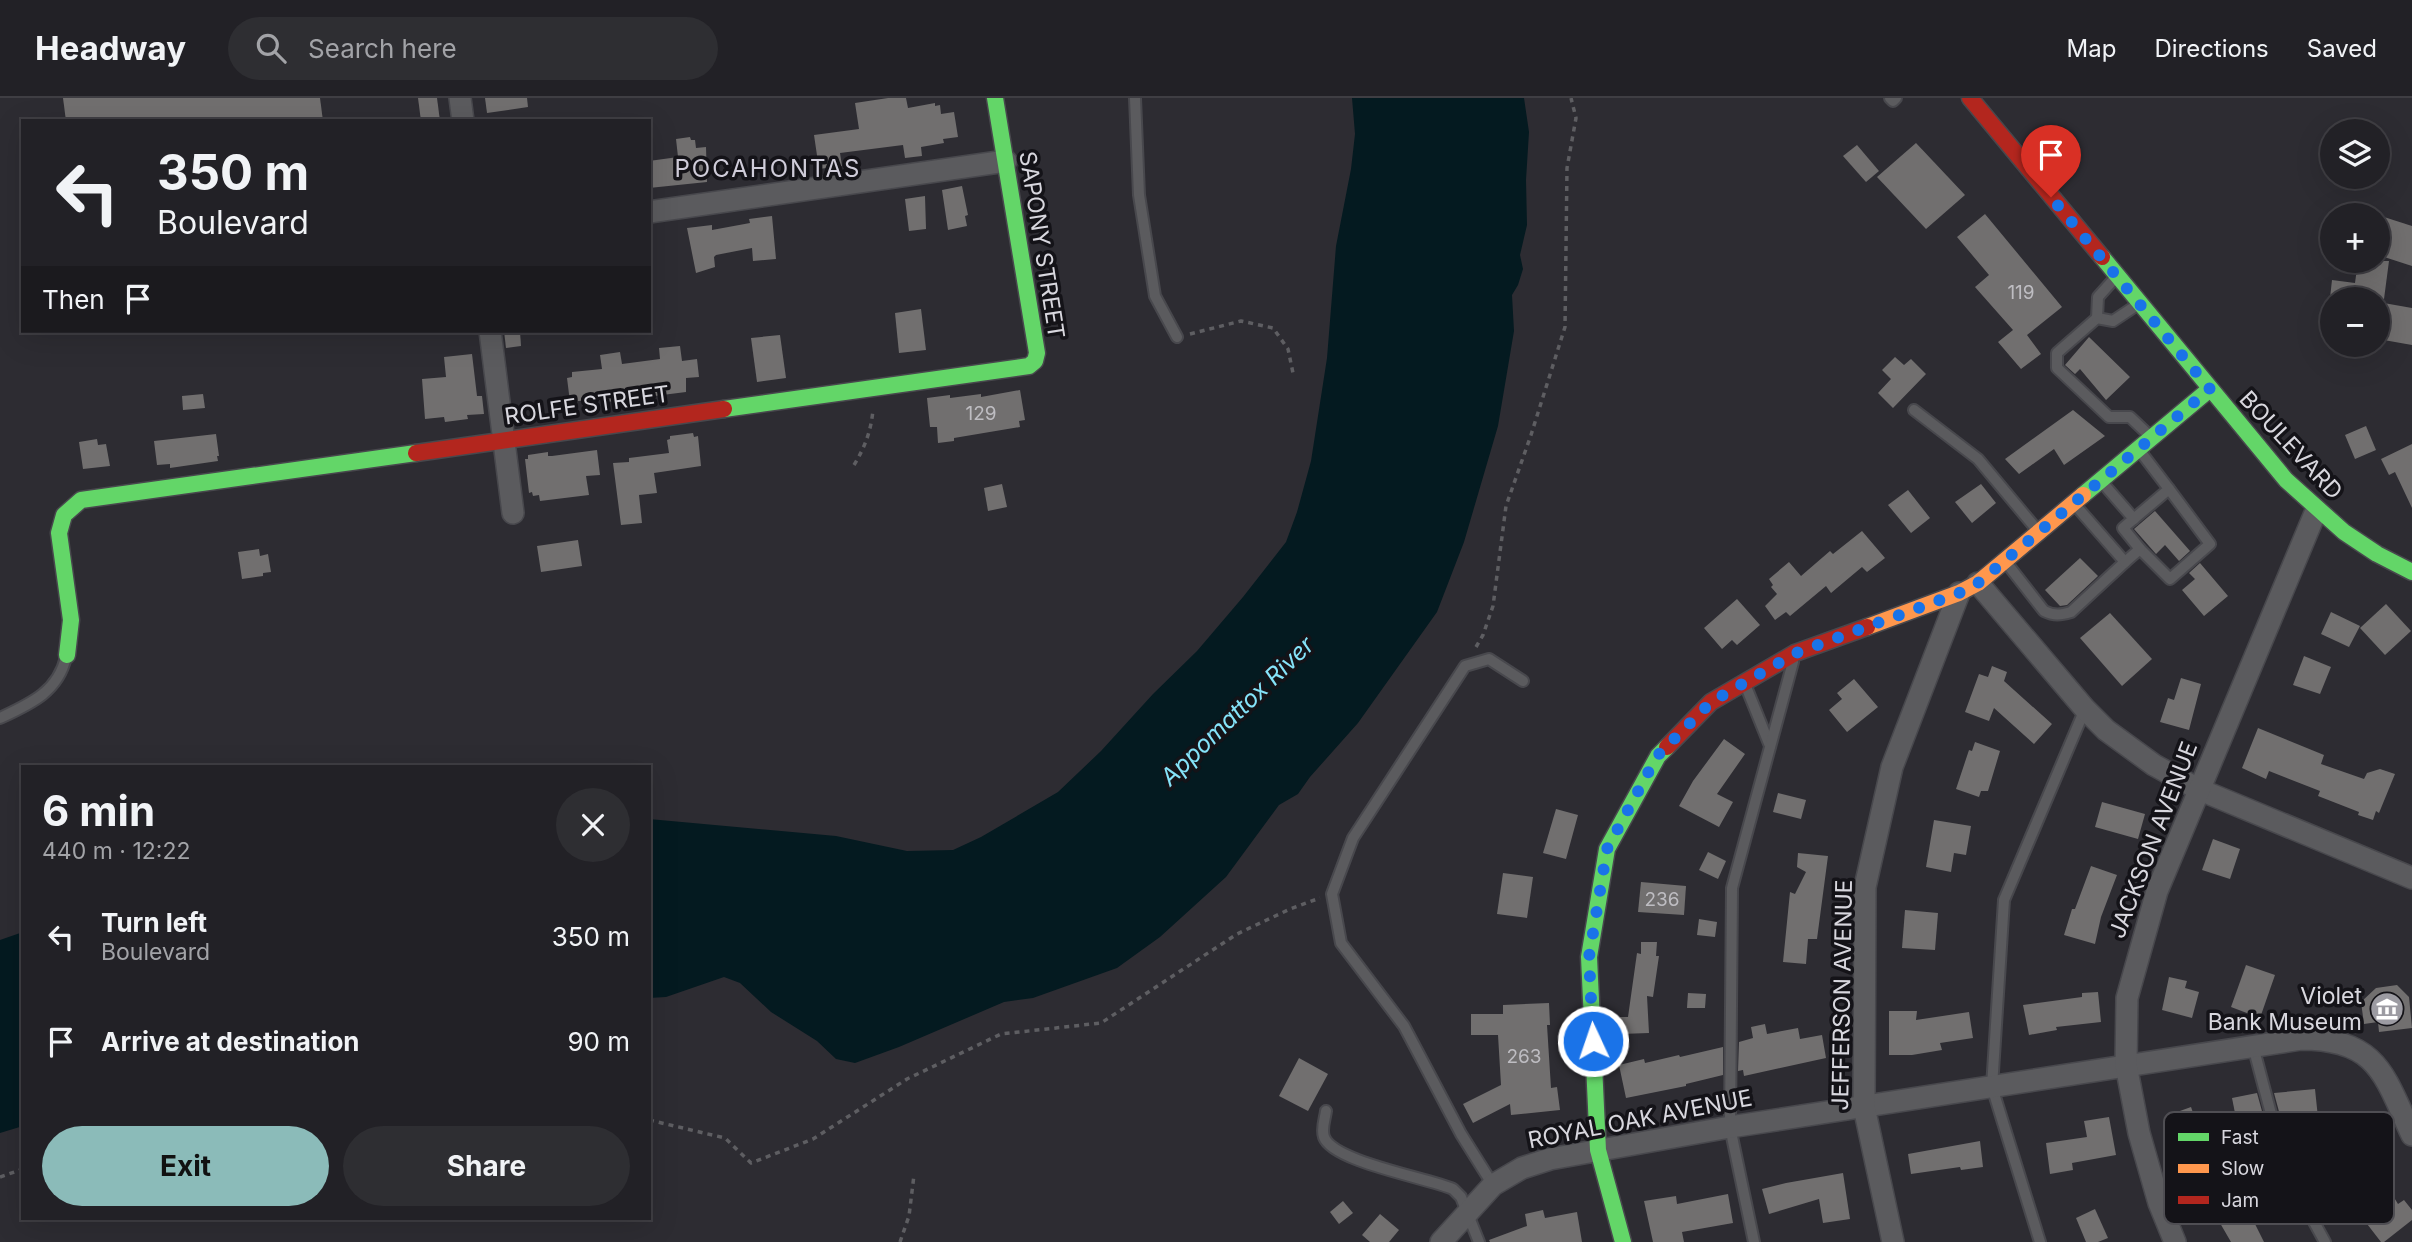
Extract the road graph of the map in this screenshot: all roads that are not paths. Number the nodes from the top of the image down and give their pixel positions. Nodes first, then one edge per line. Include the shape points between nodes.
1 (460, 98) edge
2 (995, 98) edge
3 (1135, 98) edge
4 (1890, 98) edge
5 (1896, 98) edge
6 (1970, 98) edge
7 (463, 119) edge
8 (1006, 161) junction
9 (651, 212) edge
10 (2117, 277) junction
11 (2139, 304) junction
12 (2097, 318) junction
13 (490, 333) edge
14 (1177, 337) road end
15 (998, 370) joint
16 (2210, 389) junction
17 (1914, 410) dead end
18 (2152, 438) junction
19 (505, 440) junction
20 (2139, 449) junction
21 (2101, 481) junction
22 (2169, 489) junction
23 (2074, 503) junction
24 (2316, 511) junction
25 (513, 513) dead end
26 (2134, 519) junction
27 (2040, 533) junction
28 (2140, 549) junction
29 (2005, 561) junction
30 (2125, 562) junction
31 (2412, 572) edge
32 (1978, 583) junction
33 (1959, 593) junction
34 (1796, 653) junction
35 (67, 654) joint
36 (1523, 681) dead end
37 (1745, 682) junction
38 (2085, 709) junction
39 (0, 718) edge
40 (1770, 746) junction
41 (2198, 789) junction
42 (2412, 878) edge
43 (2253, 1046) junction
44 (2126, 1065) junction
45 (1992, 1087) junction
46 (1864, 1107) junction
47 (1326, 1111) dead end
48 (2271, 1112) edge
49 (1730, 1127) junction
50 (2412, 1135) edge
51 (1598, 1150) junction
52 (1493, 1185) junction
53 (1466, 1212) junction
54 (2164, 1215) edge
55 (2168, 1224) edge
56 (2315, 1224) edge
57 (1441, 1242) edge
58 (1479, 1242) edge
59 (1623, 1242) edge
60 (1754, 1242) edge
61 (1893, 1242) edge
62 (2040, 1242) edge
63 (2175, 1242) edge
64 (2325, 1242) edge

1 - 7 street
2 - 8 street, SAPONY STREET
3 - 14 lane via 1139,195 1154,296
4 - 5 lane
6 - 10 street, BOULEVARD
8 - 9 street
8 - 15 street, SAPONY STREET via 1037,353 1029,366
10 - 11 street, BOULEVARD
10 - 12 lane via 2098,297
11 - 12 lane via 2113,321
11 - 16 street, BOULEVARD
12 - 18 lane via 2057,353 2057,368 2109,417 2130,417
13 - 19 street
15 - 19 street, ROLFE STREET
16 - 18 street
16 - 24 street, BOULEVARD
17 - 27 lane via 1978,459
18 - 20 street
19 - 25 street
19 - 35 street, ROLFE STREET via 81,500 64,515 59,533 71,620
20 - 21 street
20 - 22 lane
21 - 23 street
21 - 26 lane
22 - 26 lane
22 - 28 lane via 2210,544 2169,579
23 - 27 street
23 - 30 lane
24 - 31 street, BOULEVARD
24 - 41 street, JACKSON AVENUE
26 - 28 lane via 2123,528
27 - 29 street
28 - 30 lane
29 - 30 lane via 2044,611 2061,615 2071,612
29 - 32 street
32 - 33 street
32 - 38 street
33 - 34 street
33 - 46 street, JEFFERSON AVENUE via 1892,767 1865,887
34 - 37 street
34 - 40 lane
35 - 39 lane via 62,673 50,689
36 - 52 lane via 1489,659 1465,666 1353,838 1332,894 1341,943 1404,1026
37 - 40 lane
37 - 51 street via 1711,702 1657,756 1607,849 1589,957
38 - 41 street via 2145,759
38 - 45 lane via 2004,900
40 - 49 lane via 1732,888
41 - 42 street
41 - 44 street, JACKSON AVENUE via 2157,891 2137,958 2127,998
43 - 44 street, ROYAL OAK AVENUE
43 - 48 lane
43 - 50 street, ROYAL OAK AVENUE via 2322,1039 2367,1055 2391,1086
44 - 45 street, ROYAL OAK AVENUE
44 - 54 street, JACKSON AVENUE via 2138,1133
45 - 46 street, ROYAL OAK AVENUE
45 - 62 lane
46 - 49 street, ROYAL OAK AVENUE
46 - 61 street, JEFFERSON AVENUE
47 - 53 lane via 1323,1136 1327,1144 1367,1163 1453,1189
49 - 51 street, ROYAL OAK AVENUE
49 - 60 lane
51 - 52 street, ROYAL OAK AVENUE via 1531,1165
51 - 59 street
52 - 53 street, ROYAL OAK AVENUE
53 - 57 street, ROYAL OAK AVENUE
53 - 58 lane
55 - 63 street, JACKSON AVENUE
56 - 64 lane

